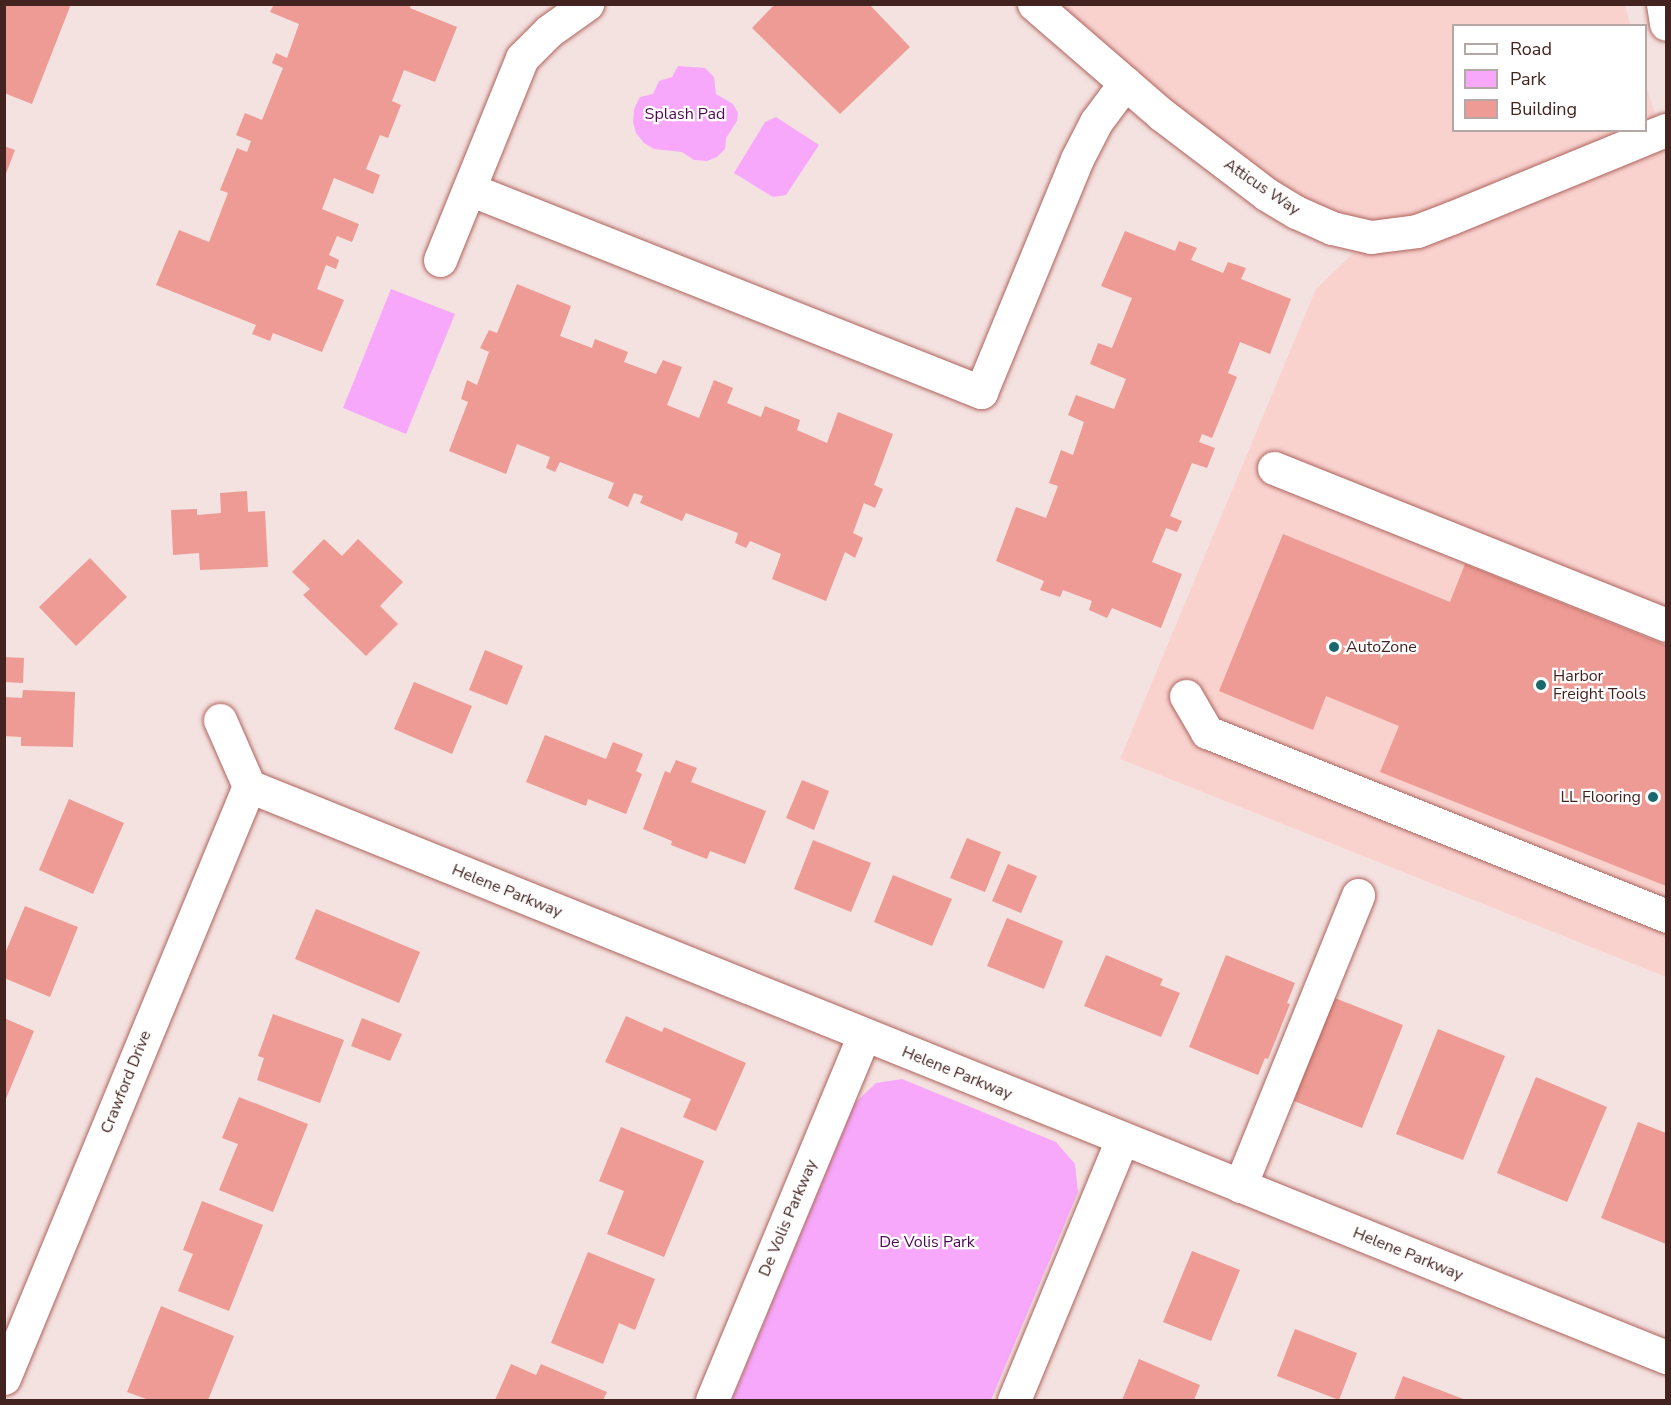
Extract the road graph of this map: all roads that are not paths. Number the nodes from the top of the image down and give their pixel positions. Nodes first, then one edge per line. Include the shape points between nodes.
1 (587, 4) edge
2 (1663, 4) edge
3 (1049, 10) edge
4 (1666, 24) edge
5 (1125, 83) junction
6 (1666, 130) edge
7 (468, 189) junction
8 (440, 260) dead end
9 (1274, 468) dead end
10 (1666, 625) edge
11 (1186, 696) dead end
12 (220, 720) dead end
13 (249, 786) junction
14 (1358, 895) dead end
15 (1666, 916) edge
16 (864, 1035) junction
17 (1122, 1139) junction
18 (1240, 1186) junction
19 (1666, 1357) edge
20 (4, 1378) edge
21 (712, 1401) edge
22 (1014, 1401) edge

1 - 7 street via 549,31 522,58
2 - 4 street
3 - 5 street, Atticus Way
5 - 6 street, Atticus Way via 1266,194 1332,228 1371,237 1417,231
5 - 7 street via 1096,122 1077,159 981,392
7 - 8 street
9 - 10 street
11 - 15 street via 1207,732
12 - 13 street
13 - 16 street, Helene Parkway
13 - 20 street, Crawford Drive
14 - 18 street
16 - 17 street, Helene Parkway
16 - 21 street, De Volis Parkway
17 - 18 street, Helene Parkway
17 - 22 street
18 - 19 street, Helene Parkway

